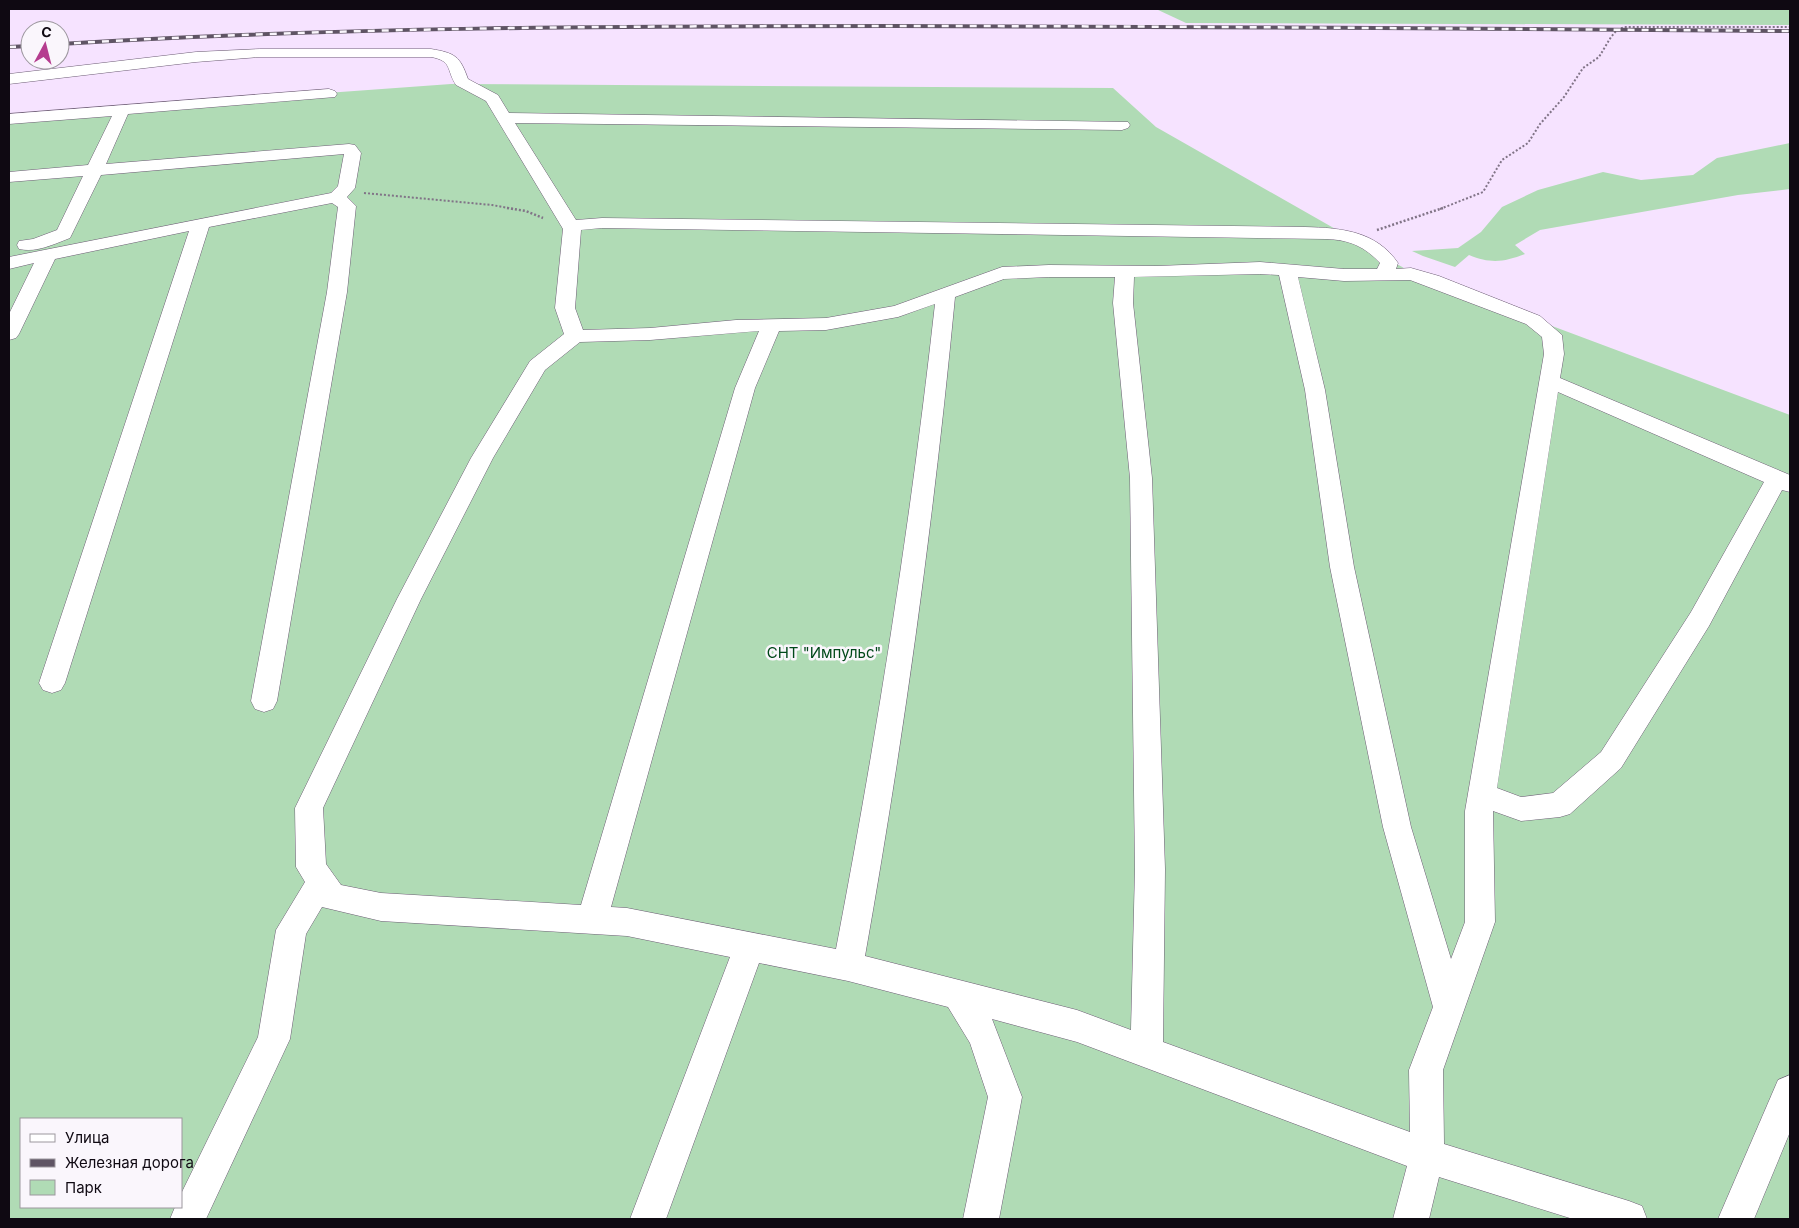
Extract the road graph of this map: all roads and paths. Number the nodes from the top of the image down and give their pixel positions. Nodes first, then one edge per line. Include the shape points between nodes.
1 (1790, 27) edge
2 (9, 79) edge
3 (329, 94) dead end
4 (122, 111) junction
5 (504, 118) junction
6 (9, 119) edge
7 (1122, 125) dead end
8 (93, 170) junction
9 (9, 177) edge
10 (336, 197) junction
11 (201, 223) junction
12 (570, 226) junction
13 (1355, 238) junction
14 (9, 246) edge
15 (47, 256) junction
16 (9, 263) edge
17 (1287, 270) junction
18 (1125, 272) junction
19 (1384, 274) junction
20 (946, 293) junction
21 (772, 325) junction
22 (9, 334) edge
23 (575, 336) junction
24 (1550, 380) junction
25 (1784, 481) edge
26 (52, 683) dead end
27 (264, 701) dead end
28 (1482, 795) junction
29 (322, 881) junction
30 (592, 920) junction
31 (750, 946) junction
32 (848, 966) junction
33 (958, 995) junction
34 (1449, 1007) junction
35 (1147, 1052) junction
36 (1790, 1092) edge
37 (1427, 1156) junction
38 (188, 1219) edge
39 (648, 1219) edge
40 (981, 1219) edge
41 (1411, 1219) edge
42 (1629, 1219) edge
43 (1736, 1219) edge

1 - 13 path via 1624,27 1616,31 1599,57 1583,68 1528,143 1502,160 1483,192
2 - 5 lane via 196,57 260,53 431,53 448,56 454,61 461,82 492,98
3 - 4 lane
4 - 6 lane
4 - 8 lane
5 - 7 lane
5 - 12 lane
8 - 9 lane
8 - 10 lane via 349,149 353,153 346,188
8 - 14 lane via 64,234 36,244
10 - 11 lane
10 - 12 path via 361,193 389,194 492,205 526,211
10 - 27 lane via 347,206 337,292
11 - 15 lane
11 - 26 lane
12 - 13 lane via 602,223 1276,232
12 - 23 lane via 565,308
13 - 19 lane via 1383,255 1389,263
15 - 16 lane
15 - 22 lane
17 - 18 lane
17 - 19 lane via 1344,275
17 - 34 lane via 1314,390 1342,566 1397,827
18 - 20 lane via 1002,274
18 - 35 lane via 1123,303 1141,478 1150,869
19 - 24 lane via 1411,274 1432,280 1533,320 1552,335 1554,354
20 - 21 lane via 898,311 826,324
20 - 32 lane via 936,400 901,653
21 - 23 lane
21 - 30 lane via 745,388
23 - 29 lane via 537,366 482,458 409,599 309,808 311,867
24 - 25 lane
24 - 28 lane
25 - 28 lane via 1611,760 1560,805 1520,809
28 - 34 lane via 1479,811 1480,922
29 - 30 lane via 332,896 381,907
29 - 38 lane via 291,930 274,1039
30 - 31 lane via 627,922
31 - 32 lane
31 - 39 lane
32 - 33 lane
33 - 35 lane via 1077,1026
33 - 40 lane via 983,1035 1005,1097
34 - 37 lane via 1426,1070
35 - 37 lane
36 - 43 lane
37 - 41 lane
37 - 42 lane

